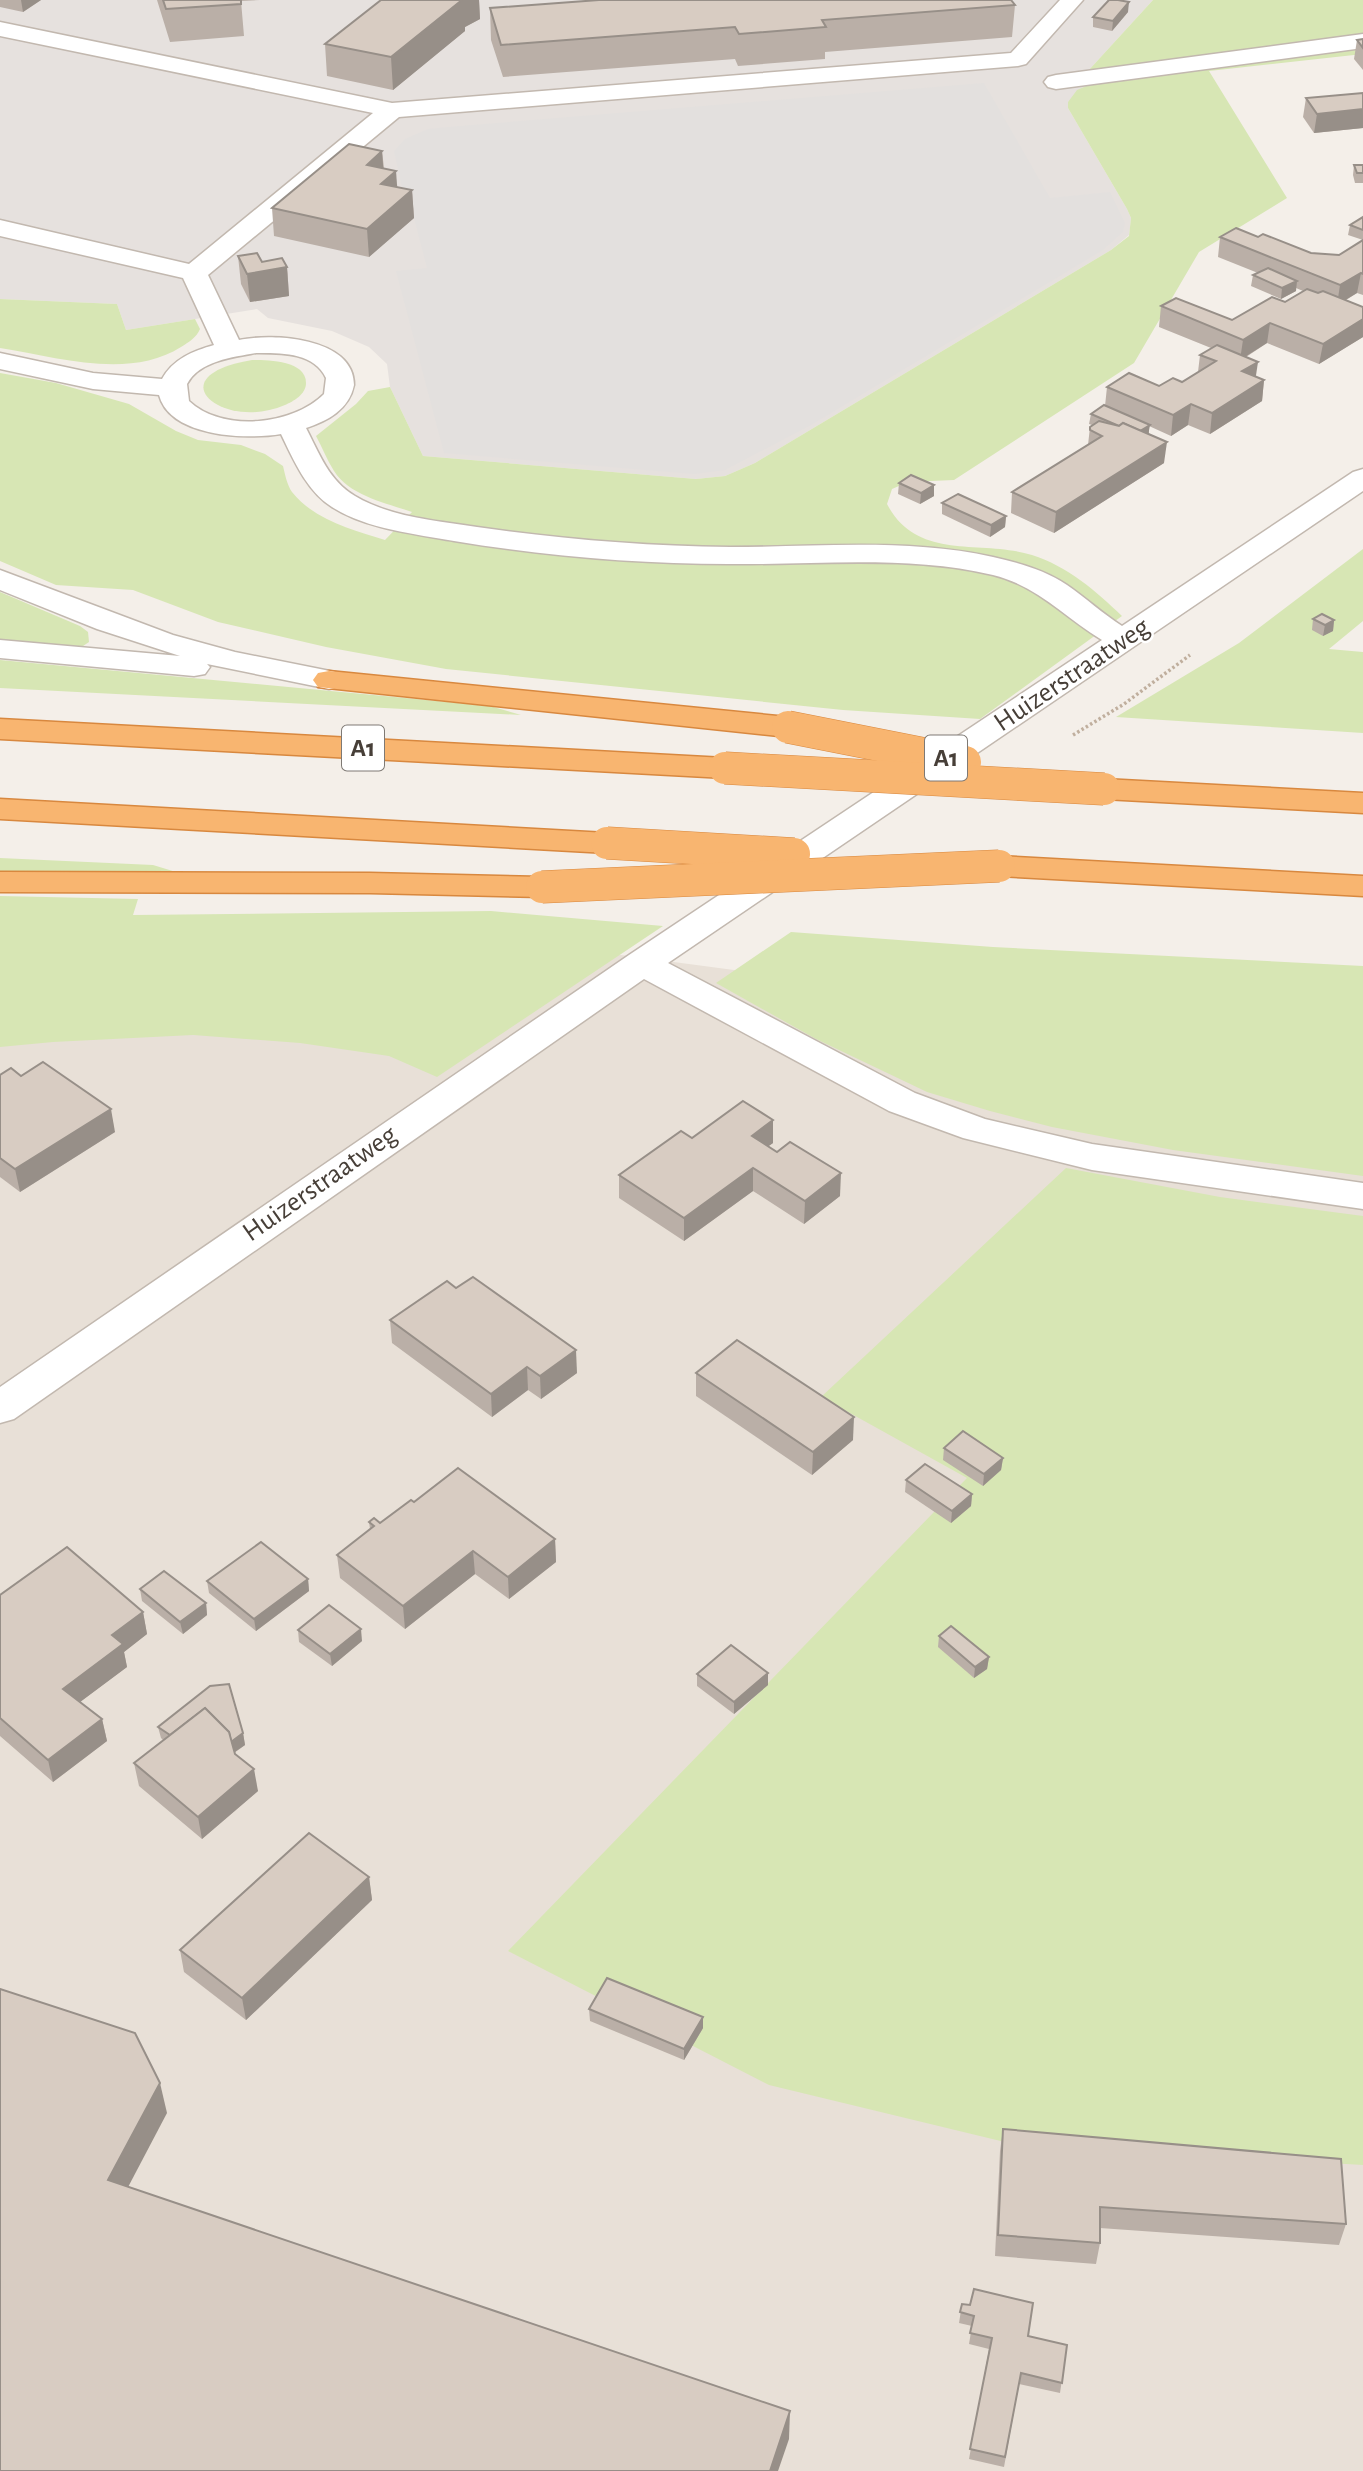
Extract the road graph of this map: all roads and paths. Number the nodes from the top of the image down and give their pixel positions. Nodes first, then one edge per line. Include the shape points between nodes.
1 (1072, 0) edge
2 (0, 29) edge
3 (1363, 41) edge
4 (1056, 82) dead end
5 (392, 110) junction
6 (0, 228) edge
7 (194, 273) junction
8 (229, 348) junction
9 (0, 361) edge
10 (173, 388) junction
11 (289, 423) junction
12 (1363, 478) edge
13 (0, 579) edge
14 (1124, 639) junction
15 (0, 649) edge
16 (329, 680) junction
17 (0, 729) edge
18 (1104, 789) junction
19 (1363, 803) edge
20 (0, 809) edge
21 (999, 866) junction
22 (0, 882) edge
23 (1363, 886) edge
24 (641, 963) junction
25 (1363, 1196) edge
26 (0, 1408) edge

1 - 5 street via 1018,59
2 - 5 street
3 - 4 street
5 - 7 street
6 - 7 street
7 - 8 street
8 - 10 street via 185,368
8 - 11 street via 269,345 306,350 338,370 337,397 323,410
9 - 10 street via 106,383
10 - 11 street via 180,408 196,419 248,429
11 - 14 street via 318,478 335,496 390,518 452,531 605,549 696,555 881,554 968,561 1024,575 1053,589 1101,629
12 - 14 street, Huizerstraatweg
13 - 16 street, A1 via 149,637 219,658
14 - 24 street, Huizerstraatweg
15 - 16 street, A1
16 - 18 highway, A1, bridge via 788,727
17 - 18 highway, A1, bridge
18 - 19 highway, A1
20 - 21 highway, bridge
21 - 22 highway, bridge via 542,887
21 - 23 highway
24 - 25 street via 902,1102 976,1129 1092,1157
24 - 26 street, Huizerstraatweg

